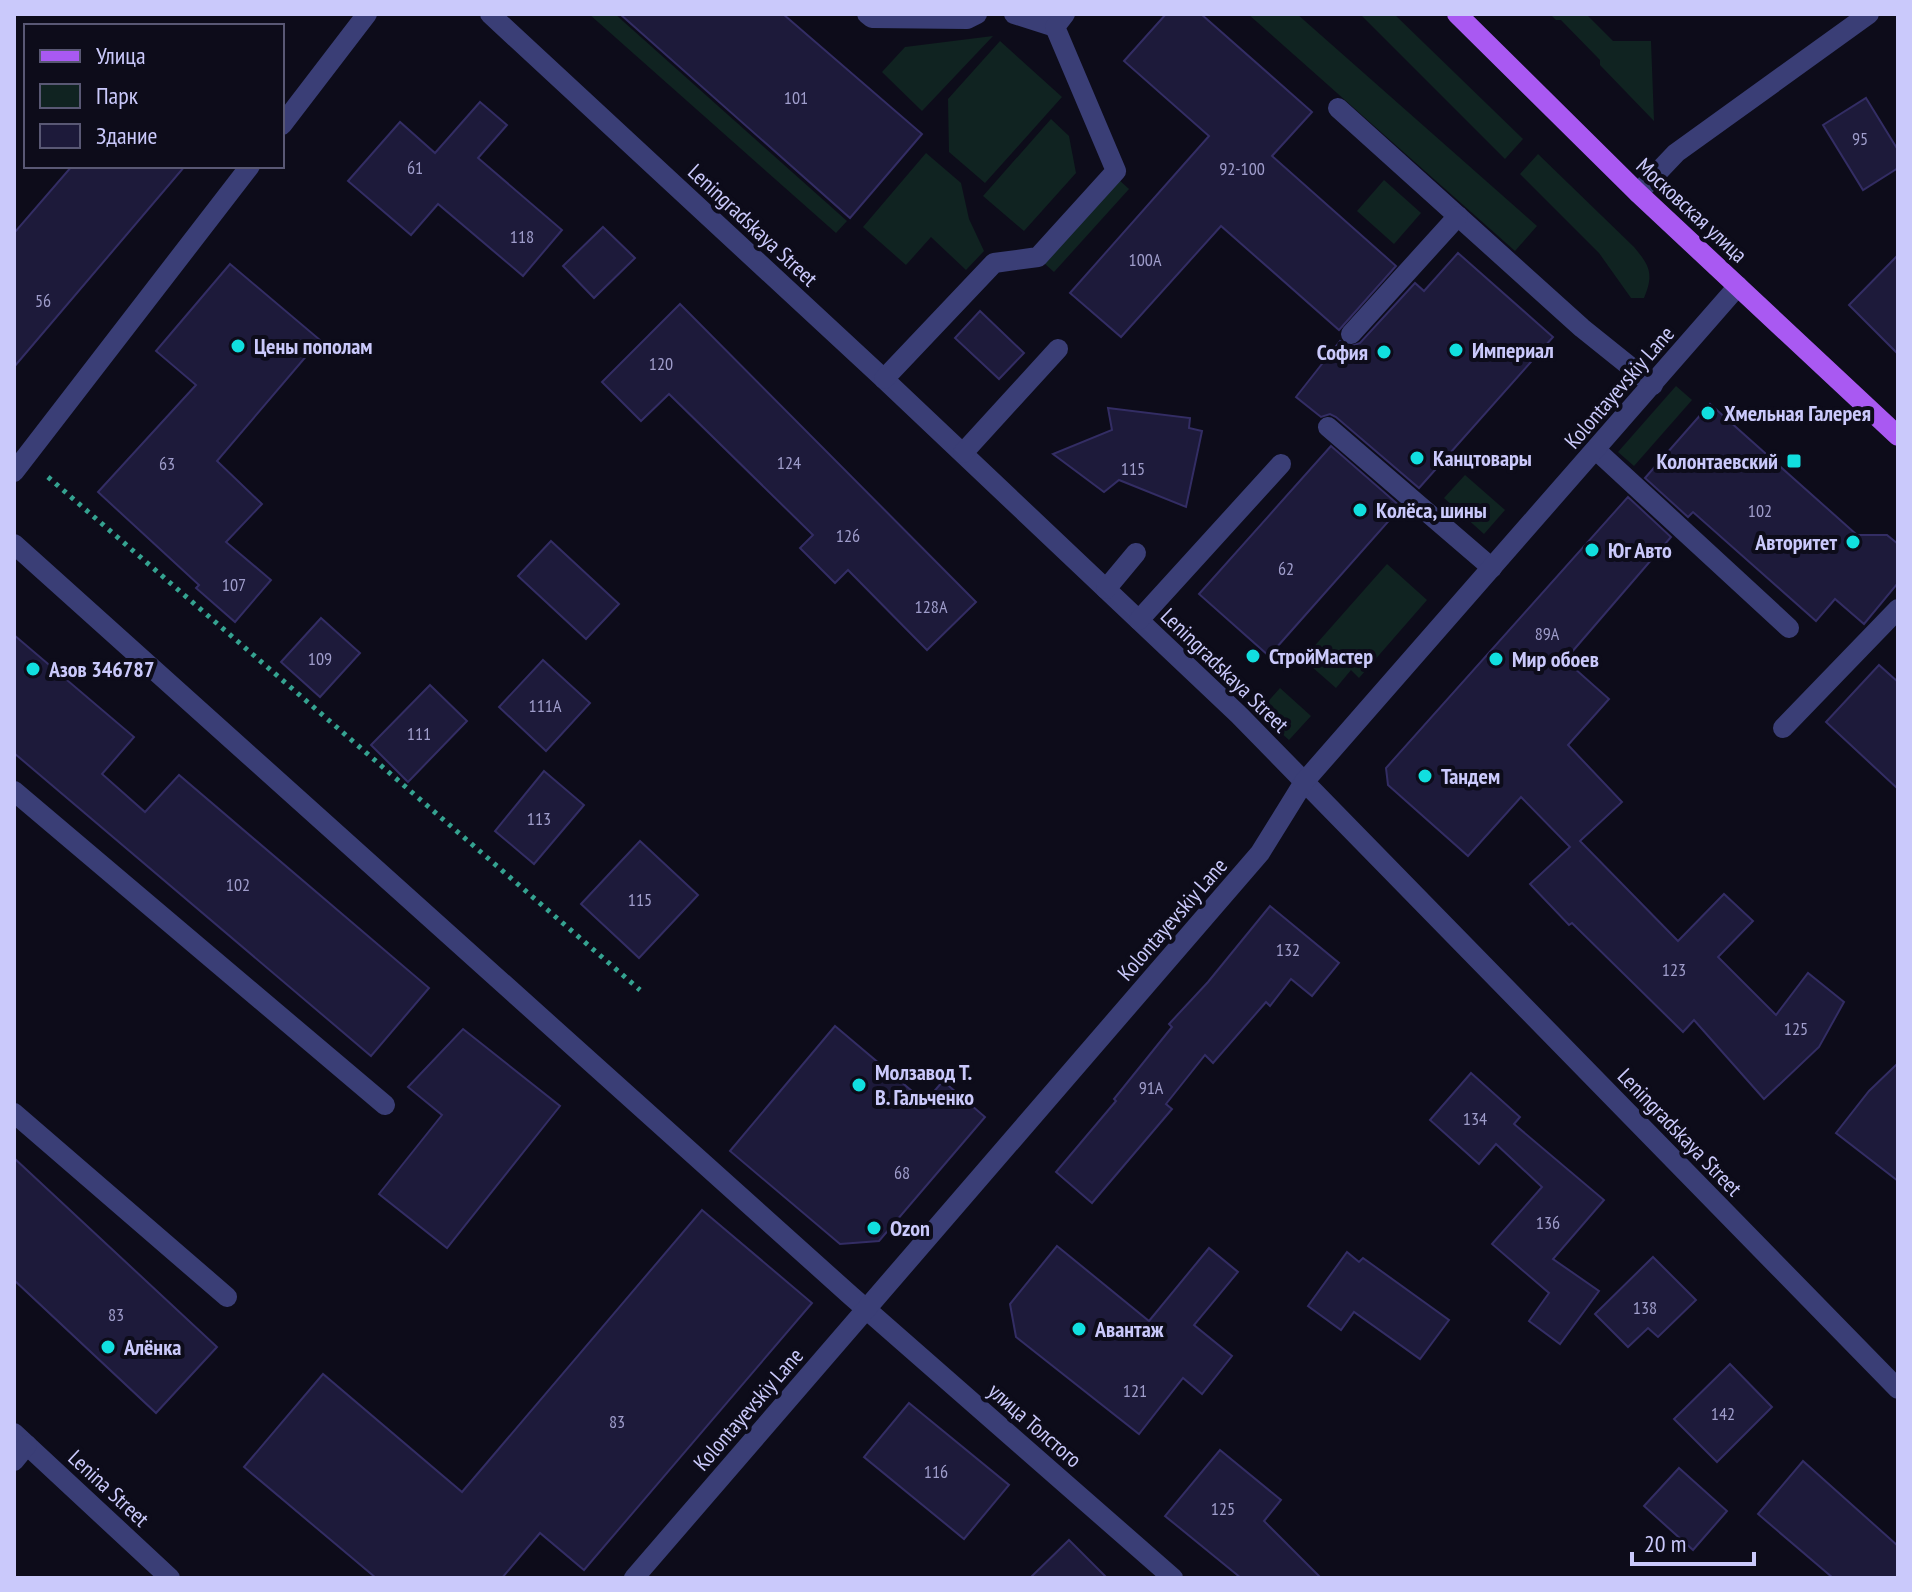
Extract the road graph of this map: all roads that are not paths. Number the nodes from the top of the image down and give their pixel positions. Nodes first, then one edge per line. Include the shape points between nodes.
1 (367, 14) edge
2 (490, 14) edge
3 (867, 14) edge
4 (977, 14) edge
5 (1014, 14) edge
6 (1457, 14) edge
7 (1869, 14) edge
8 (1060, 21) edge
9 (1338, 108) dead end
10 (284, 122) edge
11 (248, 168) edge
12 (1638, 193) junction
13 (1458, 216) junction
14 (1738, 286) junction
15 (1351, 334) dead end
16 (1058, 349) dead end
17 (884, 379) junction
18 (1653, 385) junction
19 (1328, 427) dead end
20 (1898, 436) edge
21 (1596, 450) junction
22 (963, 453) junction
23 (1281, 464) dead end
24 (14, 472) edge
25 (14, 544) edge
26 (1136, 553) dead end
27 (1492, 568) junction
28 (1106, 589) junction
29 (1898, 609) edge
30 (1139, 620) junction
31 (1789, 628) dead end
32 (1783, 728) dead end
33 (1304, 782) junction
34 (14, 791) edge
35 (385, 1105) dead end
36 (14, 1113) edge
37 (227, 1297) dead end
38 (865, 1309) junction
39 (1898, 1389) edge
40 (21, 1439) edge
41 (14, 1461) edge
42 (170, 1578) edge
43 (634, 1578) edge
44 (1173, 1578) edge

1 - 10 street
2 - 17 street, Leningradskaya Street
3 - 4 street via 967,19
5 - 8 street
6 - 12 main road, Московская улица
7 - 12 street via 1676,153
8 - 17 street via 1116,171 1038,257 994,263
9 - 13 street
11 - 24 street
12 - 14 main road, Московская улица
13 - 15 street
13 - 18 street
14 - 18 street, Kolontayevskiy Lane
14 - 20 main road, Московская улица
16 - 22 street
17 - 22 street, Leningradskaya Street
18 - 21 street, Kolontayevskiy Lane
19 - 27 street
21 - 27 street, Kolontayevskiy Lane
21 - 31 street
22 - 28 street, Leningradskaya Street
23 - 30 street
25 - 38 street, улица Толстого
26 - 28 street
27 - 33 street, Kolontayevskiy Lane
28 - 30 street, Leningradskaya Street
29 - 32 street
30 - 33 street, Leningradskaya Street
33 - 38 street, Kolontayevskiy Lane via 1260,853
33 - 39 street, Leningradskaya Street
34 - 35 street
36 - 37 street
38 - 43 street, Kolontayevskiy Lane
38 - 44 street, улица Толстого
40 - 41 street
40 - 42 street, Lenina Street

